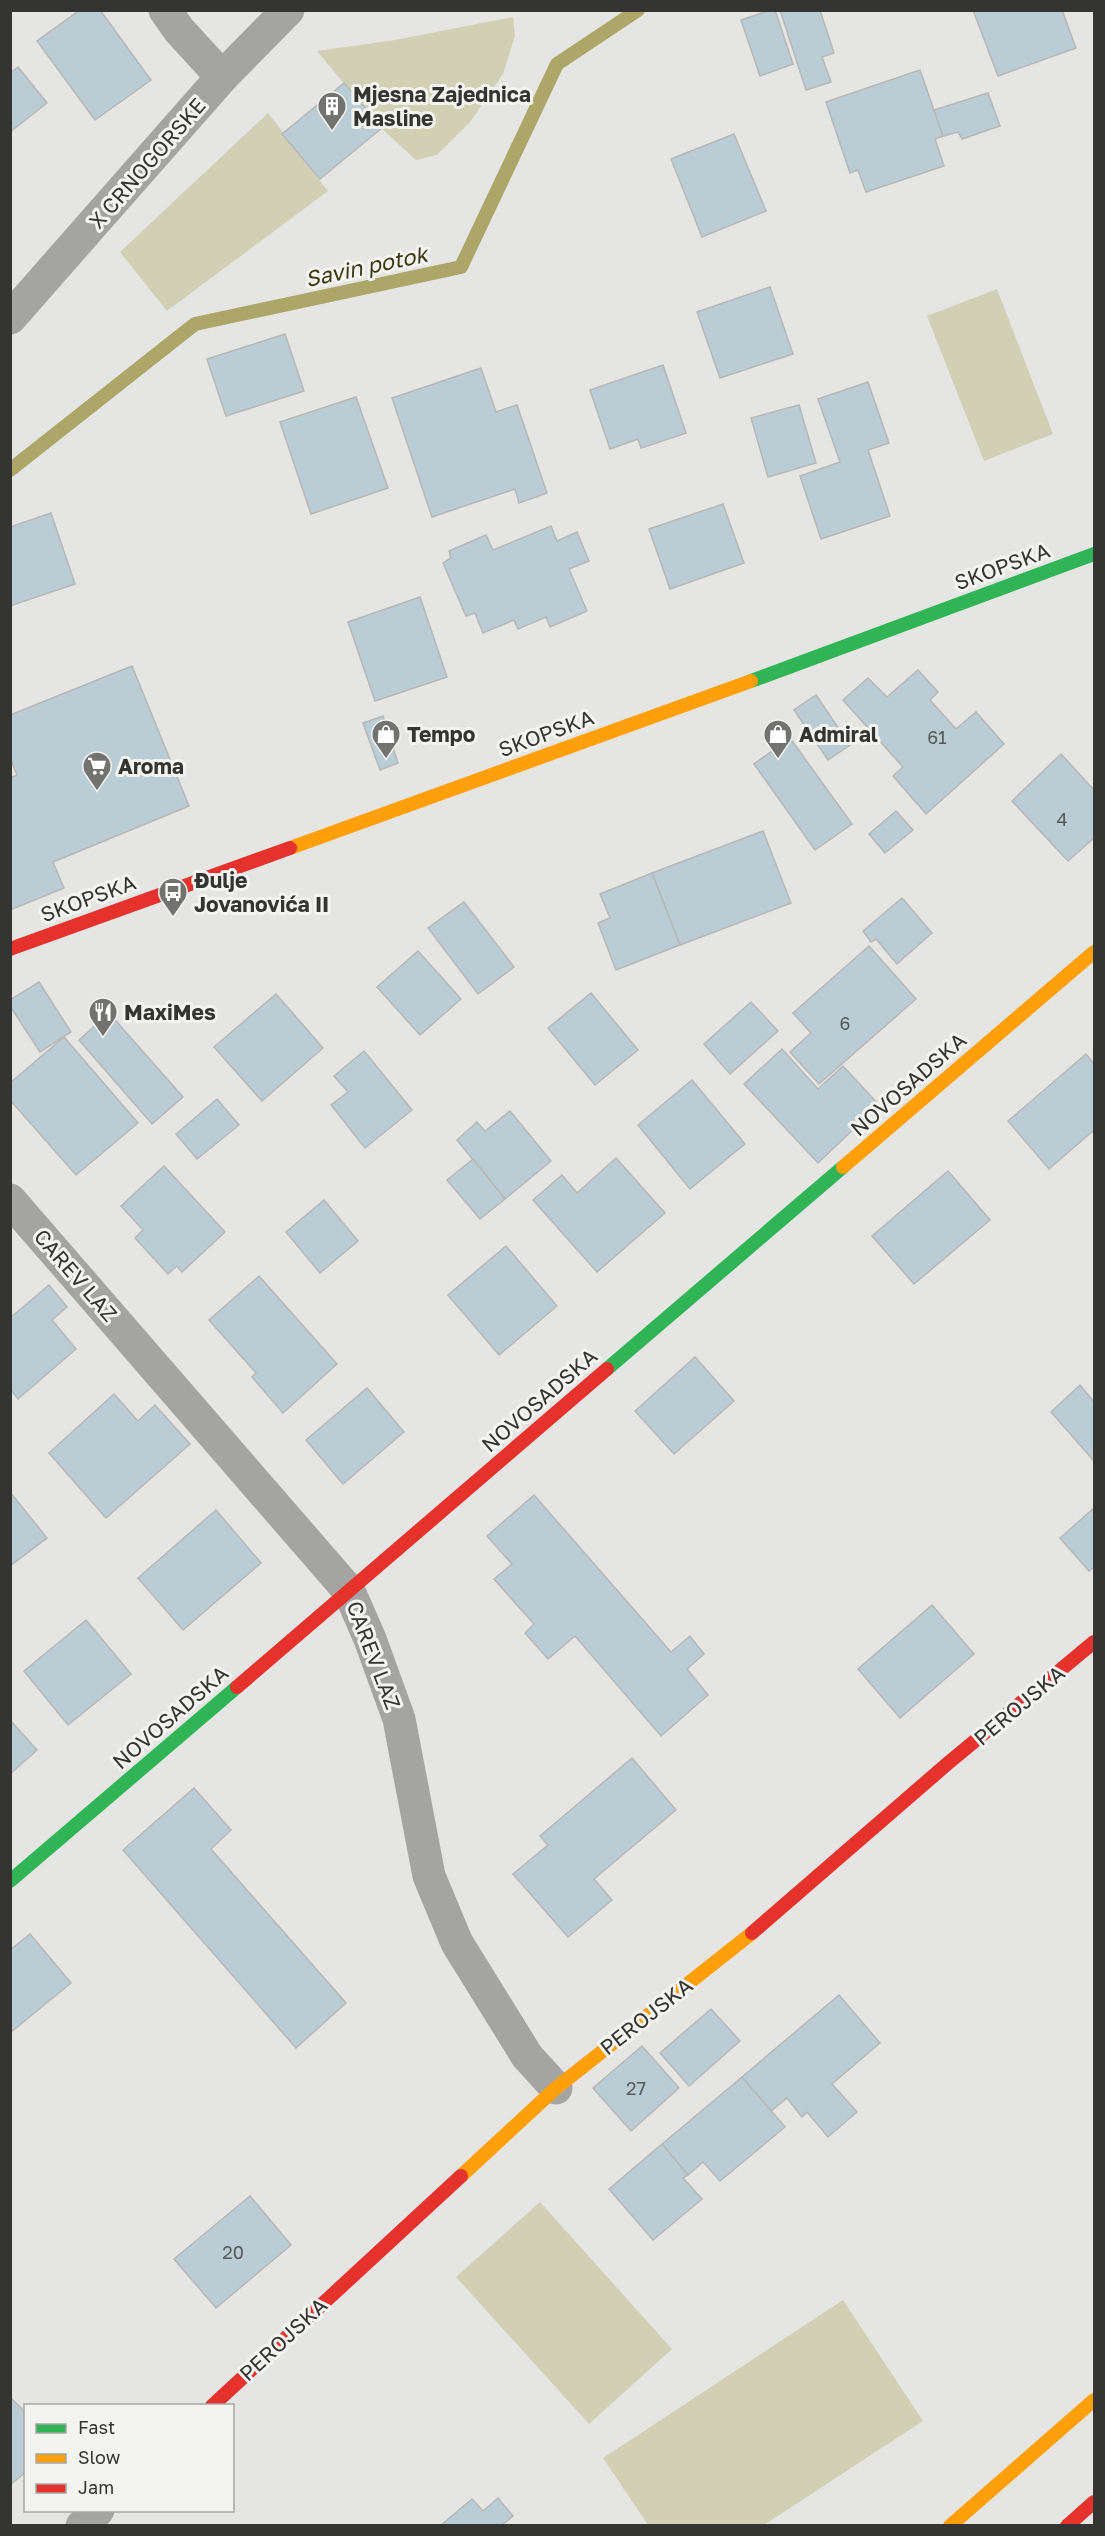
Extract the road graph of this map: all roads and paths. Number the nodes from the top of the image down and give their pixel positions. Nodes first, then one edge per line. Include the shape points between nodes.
1 (165, 10) edge
2 (288, 10) edge
3 (222, 77) junction
4 (10, 318) edge
5 (1095, 554) edge
6 (10, 949) edge
7 (1095, 952) edge
8 (10, 1200) edge
9 (349, 1591) junction
10 (1095, 1642) edge
11 (10, 1881) edge
12 (556, 2088) junction
13 (1095, 2400) edge
14 (214, 2404) edge
15 (1095, 2502) edge
16 (97, 2512) edge
17 (81, 2526) edge
18 (950, 2526) edge
19 (1068, 2526) edge

1 - 3 street
2 - 3 street, X CRNOGORSKE
3 - 4 street, X CRNOGORSKE
5 - 6 street, SKOPSKA
7 - 9 street, NOVOSADSKA
8 - 9 street, CAREV LAZ
9 - 11 street, NOVOSADSKA
9 - 12 street, CAREV LAZ via 399,1719 429,1876 457,1943 527,2056
10 - 12 street, PEROJSKA via 762,1925
12 - 14 street, PEROJSKA
13 - 18 street
15 - 19 street
16 - 17 street

